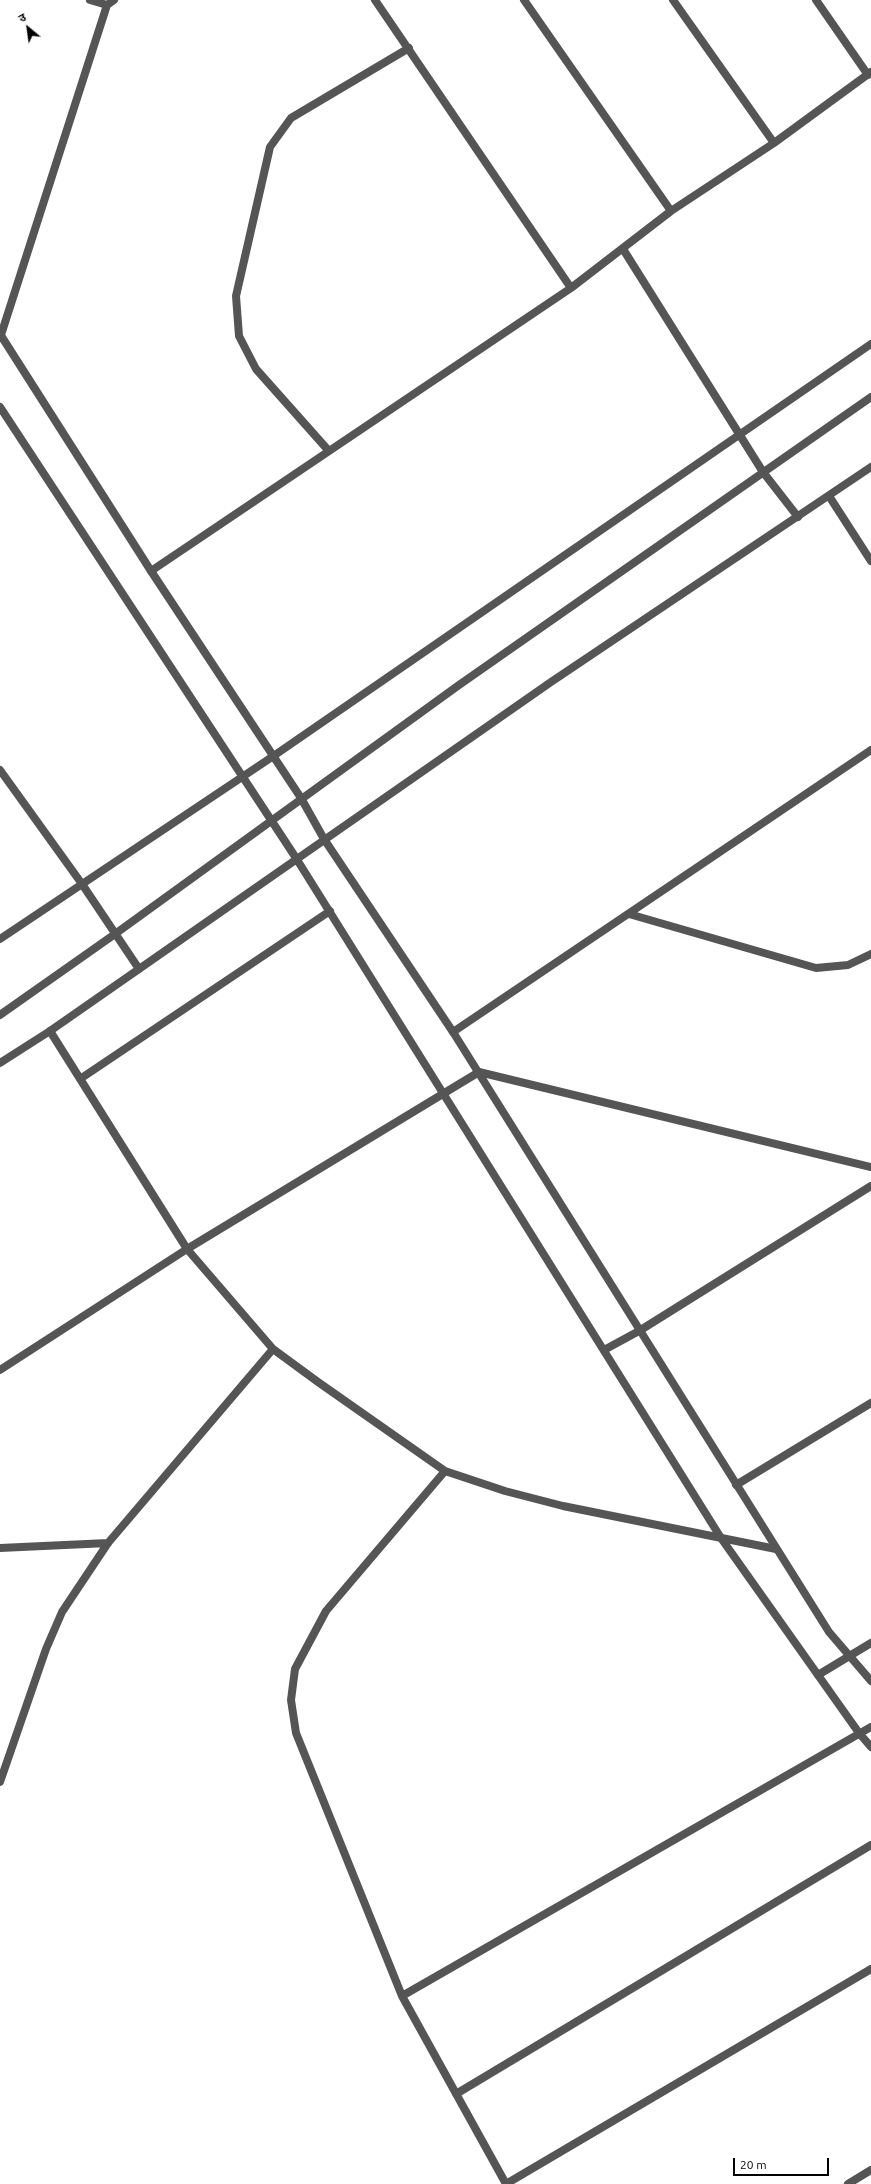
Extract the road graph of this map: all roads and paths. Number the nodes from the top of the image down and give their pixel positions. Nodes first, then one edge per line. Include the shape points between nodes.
1 (90, 0) edge
2 (114, 0) edge
3 (375, 0) edge
4 (524, 0) edge
5 (673, 0) edge
6 (816, 0) edge
7 (106, 6) junction
8 (409, 48) junction
9 (869, 74) edge
10 (774, 142) junction
11 (671, 211) junction
12 (623, 249) junction
13 (571, 288) junction
14 (1, 336) edge
15 (871, 344) edge
16 (871, 397) edge
17 (0, 407) edge
18 (741, 434) junction
19 (328, 450) junction
20 (871, 467) edge
21 (763, 472) junction
22 (829, 496) junction
23 (798, 517) junction
24 (871, 562) edge
25 (151, 571) junction
26 (871, 750) edge
27 (272, 757) junction
28 (0, 770) edge
29 (242, 777) junction
30 (301, 798) junction
31 (271, 820) junction
32 (324, 839) junction
33 (296, 858) junction
34 (82, 884) junction
35 (330, 911) junction
36 (629, 914) junction
37 (116, 934) junction
38 (0, 939) edge
39 (871, 954) edge
40 (138, 969) junction
41 (0, 1015) edge
42 (50, 1031) junction
43 (453, 1032) junction
44 (0, 1063) edge
45 (479, 1072) junction
46 (80, 1078) junction
47 (444, 1094) junction
48 (871, 1167) edge
49 (871, 1186) edge
50 (187, 1249) junction
51 (639, 1331) junction
52 (274, 1349) junction
53 (604, 1350) junction
54 (0, 1370) edge
55 (871, 1404) edge
56 (445, 1470) junction
57 (736, 1485) junction
58 (721, 1538) junction
59 (108, 1542) junction
60 (0, 1548) edge
61 (776, 1549) junction
62 (871, 1643) edge
63 (850, 1657) junction
64 (818, 1675) junction
65 (871, 1682) edge
66 (871, 1727) edge
67 (859, 1733) junction
68 (871, 1747) edge
69 (0, 1782) edge
70 (871, 1846) edge
71 (871, 1969) edge
72 (402, 1996) junction
73 (456, 2094) junction
74 (871, 2170) edge
75 (858, 2181) edge
76 (506, 2184) edge
77 (848, 2184) edge

1 - 7 street
2 - 7 street
3 - 8 street
4 - 11 street
5 - 10 street
6 - 9 street
7 - 14 street
8 - 13 street
8 - 19 street via 291,118 270,147 236,296 239,336 256,369
9 - 10 street
10 - 11 street
11 - 12 street
12 - 13 street
12 - 18 street
13 - 19 street
14 - 25 street
15 - 18 street
16 - 21 street
17 - 29 street
18 - 21 street
18 - 27 street
19 - 25 street
20 - 22 street
21 - 23 street
21 - 30 street
22 - 23 street
22 - 24 street
23 - 32 street via 551,682
25 - 27 street
26 - 36 street
27 - 29 street
27 - 30 street
28 - 34 street
29 - 31 street
29 - 34 street
30 - 31 street
30 - 32 street
31 - 33 street
31 - 37 street
32 - 33 street
32 - 43 street
33 - 35 street
33 - 40 street
34 - 37 street
34 - 38 street
35 - 46 street
35 - 47 street
36 - 39 street via 816,968 848,965
36 - 43 street
37 - 40 street
37 - 41 street
40 - 42 street
42 - 44 street
42 - 46 street
43 - 45 street
45 - 47 street
45 - 48 street
45 - 51 street
46 - 50 street
47 - 50 street
47 - 53 street
49 - 51 street
50 - 52 street
50 - 54 street
51 - 53 street
51 - 57 street
52 - 56 street
52 - 59 street
53 - 58 street
55 - 57 street
56 - 58 street via 505,1492
56 - 72 street via 326,1611 295,1669 291,1700 296,1733
57 - 61 street
58 - 61 street
58 - 64 street
59 - 60 street
59 - 69 street via 62,1612
61 - 63 street via 829,1632
62 - 63 street
63 - 64 street
63 - 65 street
64 - 67 street
66 - 67 street
67 - 68 street
67 - 72 street
70 - 73 street
71 - 76 street
72 - 73 street
73 - 76 street
74 - 75 street
75 - 77 street

